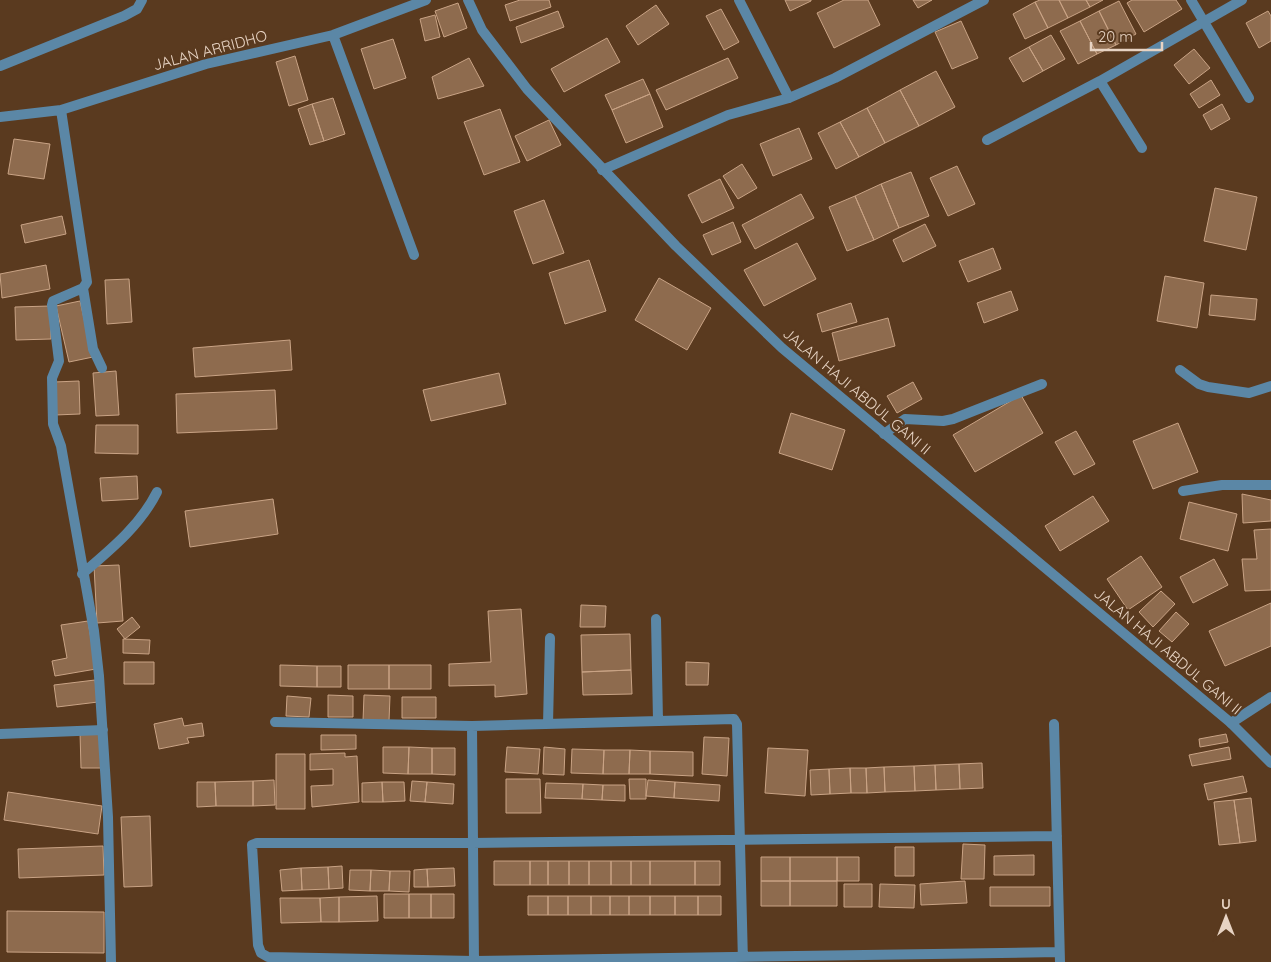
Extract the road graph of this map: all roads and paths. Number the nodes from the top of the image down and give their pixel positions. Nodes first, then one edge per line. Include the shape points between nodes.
1 (142, 0) edge
2 (426, 0) edge
3 (468, 0) edge
4 (739, 0) edge
5 (984, 0) edge
6 (1191, 0) edge
7 (1242, 0) edge
8 (1203, 21) junction
9 (332, 35) junction
10 (0, 66) edge
11 (1100, 81) junction
12 (789, 98) junction
13 (1249, 98) dead end
14 (61, 110) junction
15 (0, 117) edge
16 (987, 140) dead end
17 (1142, 148) dead end
18 (602, 170) junction
19 (414, 255) dead end
20 (83, 288) junction
21 (102, 368) dead end
22 (1180, 370) dead end
23 (1042, 384) dead end
24 (1271, 386) edge
25 (884, 434) junction
26 (1271, 485) edge
27 (1183, 491) dead end
28 (157, 492) dead end
29 (82, 574) junction
30 (656, 619) dead end
31 (550, 638) dead end
32 (1271, 697) edge
33 (658, 721) junction
34 (275, 722) dead end
35 (1231, 723) junction
36 (548, 724) junction
37 (1054, 724) dead end
38 (472, 726) junction
39 (103, 730) junction
40 (0, 734) edge
41 (1271, 763) edge
42 (1057, 836) junction
43 (739, 839) junction
44 (472, 843) junction
45 (1060, 957) edge
46 (706, 959) edge
47 (742, 960) edge
48 (111, 962) edge
49 (474, 962) edge

1 - 10 street via 137,9 124,16
2 - 9 street, JALAN ARRIDHO
3 - 18 street, JALAN HAJI ABDUL GANI II via 482,30 527,89
4 - 12 street
5 - 12 street via 903,44
6 - 8 street
7 - 8 street
8 - 11 street
8 - 13 street
9 - 14 street, JALAN ARRIDHO via 206,64
9 - 19 street
11 - 16 street
11 - 17 street
12 - 18 street via 728,115
14 - 15 street, JALAN ARRIDHO
14 - 20 street via 87,275
18 - 25 street, JALAN HAJI ABDUL GANI II via 782,348
20 - 21 street via 93,349
20 - 29 street via 63,295 52,305 59,361 52,378 54,424 61,446
22 - 24 street via 1208,388 1249,393
23 - 25 street via 953,420 905,419
25 - 35 street, JALAN HAJI ABDUL GANI II
26 - 27 street via 1222,485
28 - 29 street via 138,521 117,544
29 - 39 street via 94,630
30 - 33 street
31 - 36 street
32 - 35 street
33 - 36 street
33 - 43 street via 736,721
34 - 38 street
35 - 41 street, JALAN HAJI ABDUL GANI II
36 - 38 street
37 - 42 street
38 - 44 street
39 - 40 street
39 - 48 street
42 - 43 street
42 - 45 street
43 - 44 street
43 - 47 street
44 - 49 street
44 - 49 street via 257,843 252,846 258,945 264,955
45 - 47 street
46 - 47 street
46 - 49 street

